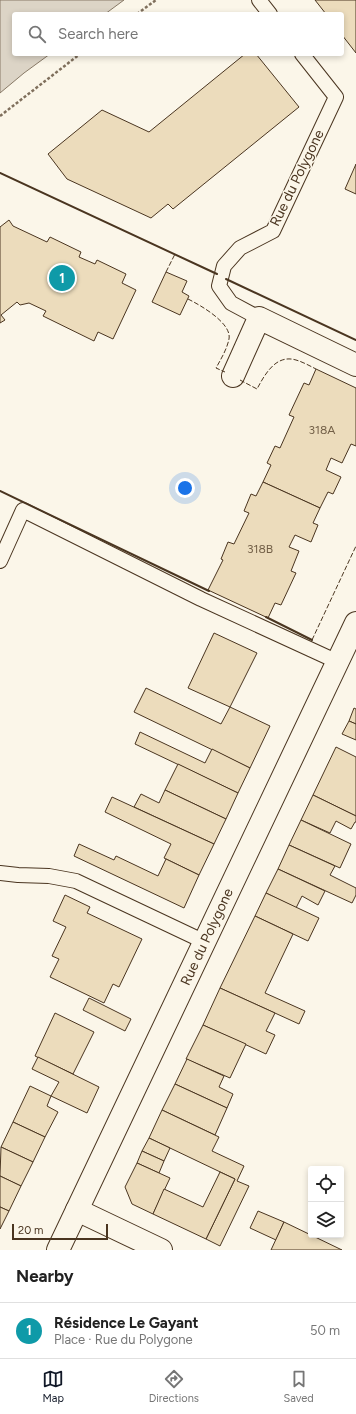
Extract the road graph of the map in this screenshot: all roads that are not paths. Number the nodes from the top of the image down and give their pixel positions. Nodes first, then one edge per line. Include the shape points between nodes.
1 (259, 0) edge
2 (268, 12) edge
3 (304, 56) edge
4 (259, 318) junction
5 (356, 365) edge
6 (233, 376) dead end
7 (0, 561) edge
8 (356, 623) edge
9 (338, 662) junction
10 (0, 873) edge
11 (205, 942) junction
12 (77, 1210) junction
13 (58, 1250) edge
14 (161, 1250) edge

1 - 2 lane
3 - 4 lane, Rue du Polygone via 336,97 273,231 240,248 224,266 220,286 231,303
4 - 5 street, Rue du Polygone
4 - 6 street
7 - 9 lane via 23,510 201,599
8 - 9 street, Rue du Polygone
9 - 11 street, Rue du Polygone
10 - 11 lane via 49,876 76,881
11 - 12 street, Rue du Polygone
12 - 13 street, Rue du Polygone
12 - 14 street

